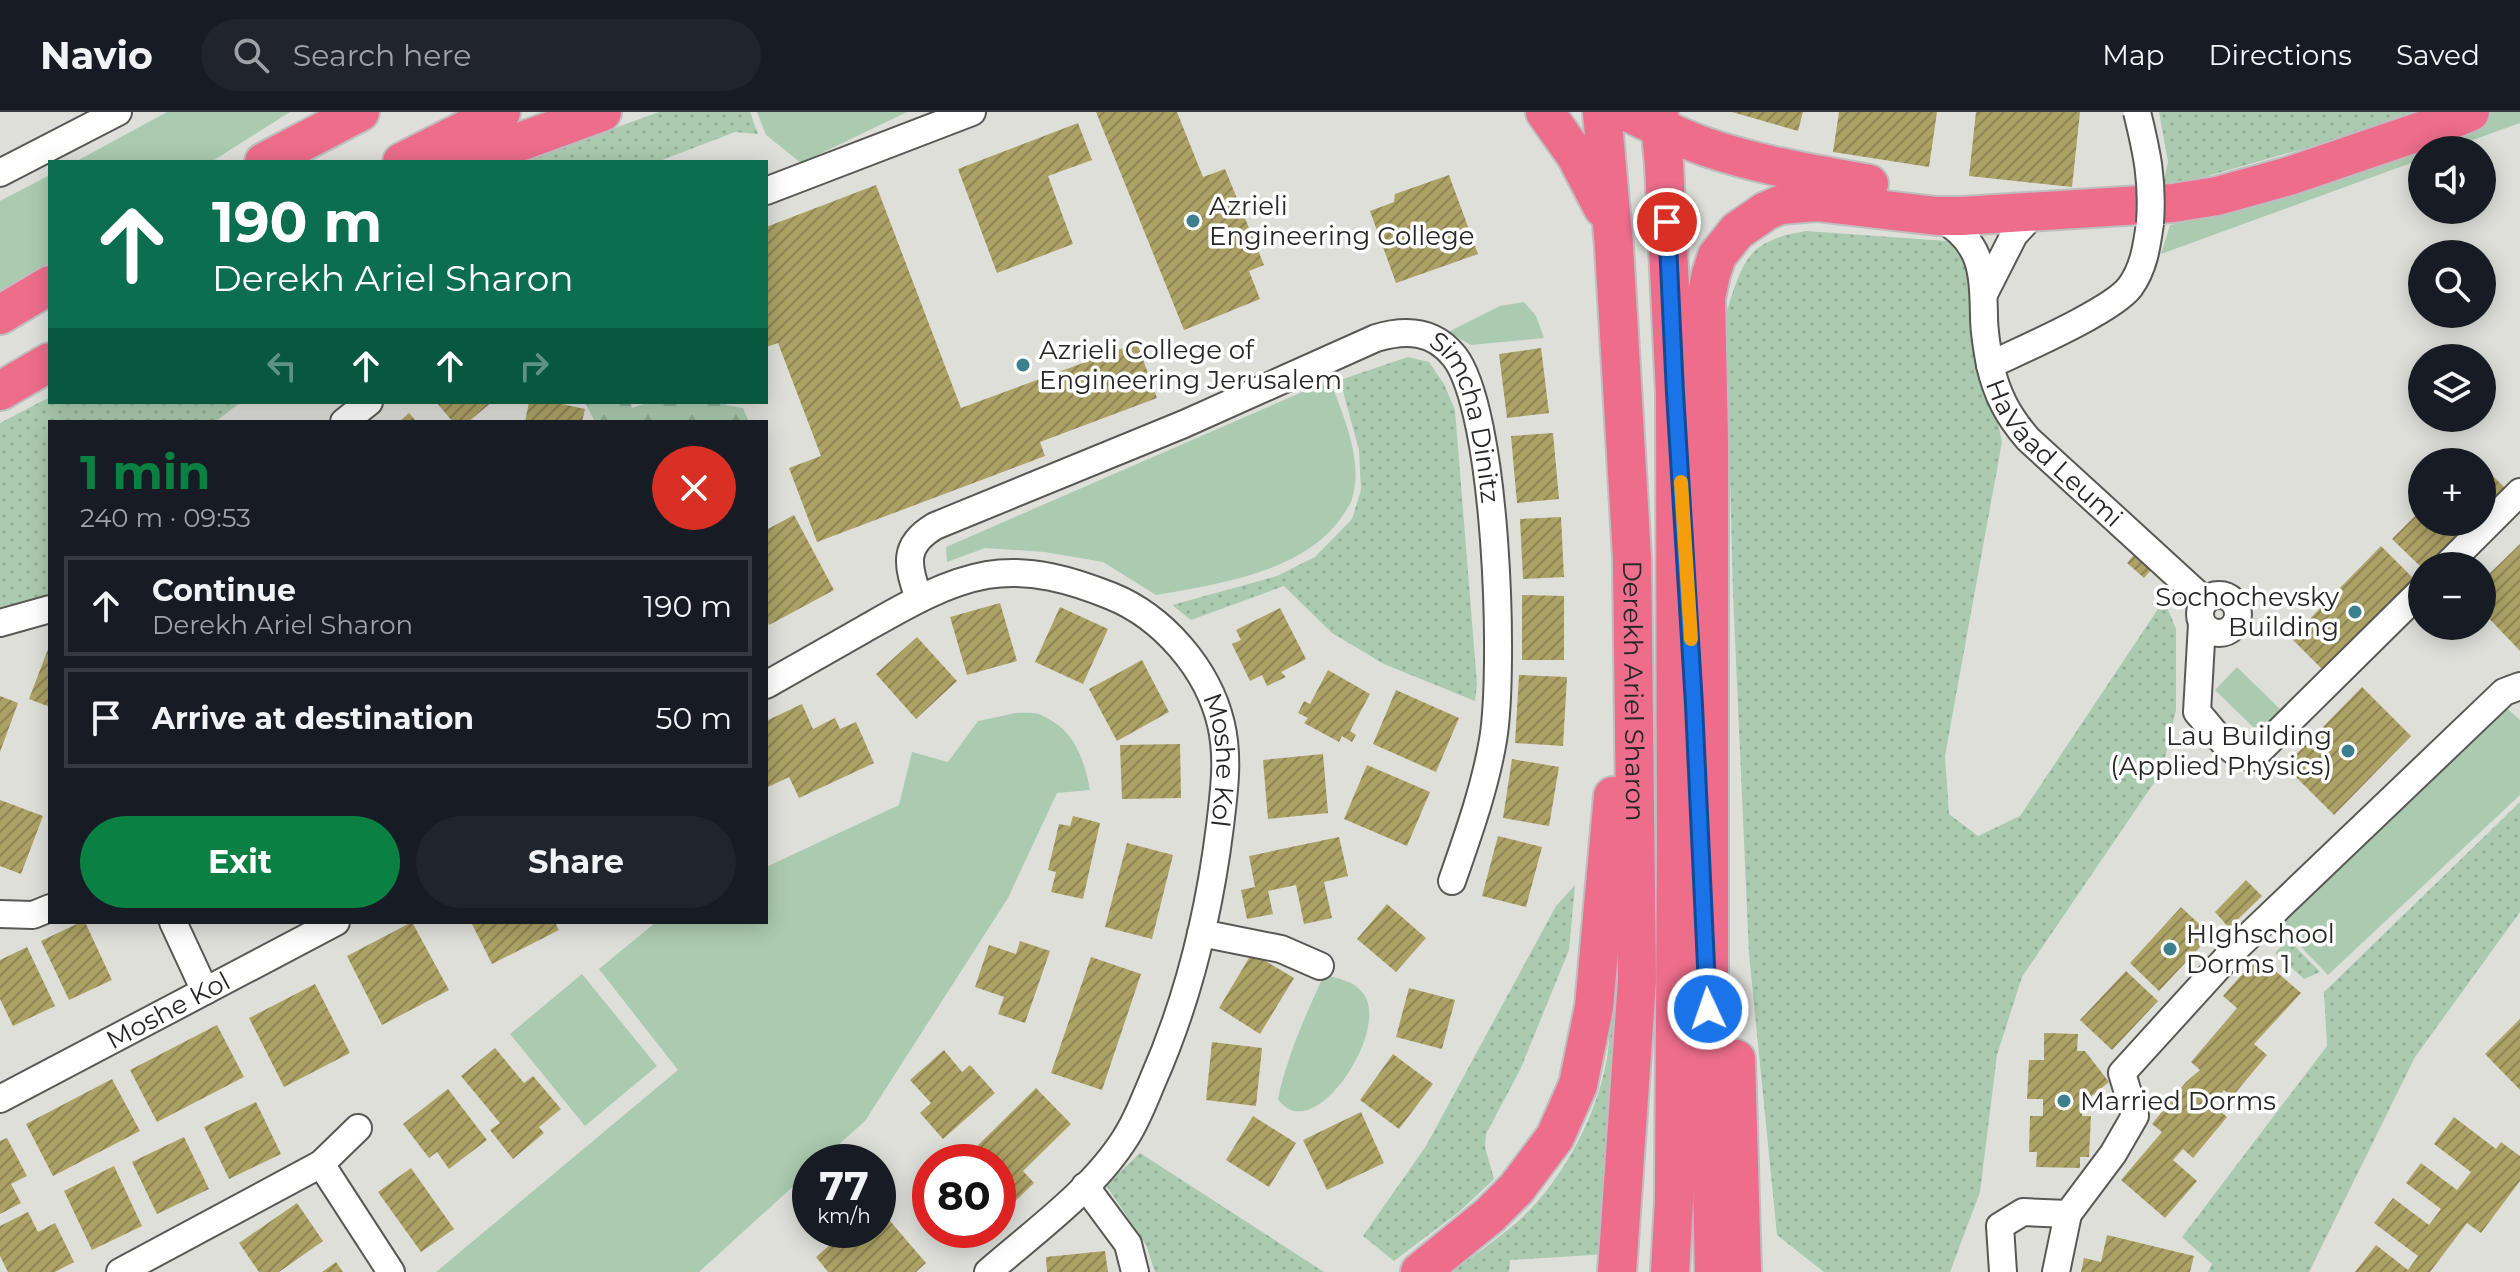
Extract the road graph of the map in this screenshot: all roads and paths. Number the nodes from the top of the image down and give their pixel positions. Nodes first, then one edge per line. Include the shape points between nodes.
1 (118, 112) edge
2 (360, 112) edge
3 (501, 112) edge
4 (602, 112) edge
5 (972, 112) edge
6 (1545, 112) edge
7 (1602, 112) edge
8 (1627, 112) edge
9 (2137, 112) edge
10 (2470, 112) edge
11 (1661, 120) edge
12 (268, 160) edge
13 (406, 160) edge
14 (470, 160) edge
15 (0, 173) edge
16 (768, 190) edge
17 (2103, 208) junction
18 (2035, 212) junction
19 (1937, 216) junction
20 (1614, 247) junction
21 (48, 286) edge
22 (1984, 294) junction
23 (0, 315) edge
24 (48, 363) edge
25 (1990, 365) junction
26 (0, 391) edge
27 (1675, 393) junction
28 (366, 404) edge
29 (346, 420) edge
30 (1709, 441) junction
31 (2520, 492) edge
32 (2460, 552) edge
33 (1632, 558) junction
34 (919, 599) junction
35 (2408, 604) edge
36 (48, 610) edge
37 (2203, 612) junction
38 (0, 623) edge
39 (2229, 632) junction
40 (768, 684) edge
41 (2520, 686) edge
42 (2197, 693) junction
43 (1452, 881) dead end
44 (48, 909) edge
45 (0, 914) edge
46 (174, 924) edge
47 (332, 924) edge
48 (1201, 933) junction
49 (1320, 966) dead end
50 (205, 991) junction
51 (1709, 1041) junction
52 (0, 1099) edge
53 (358, 1128) dead end
54 (321, 1164) junction
55 (1085, 1186) junction
56 (2068, 1214) junction
57 (120, 1272) edge
58 (391, 1272) edge
59 (988, 1272) edge
60 (1135, 1272) edge
61 (1420, 1272) edge
62 (1617, 1272) edge
63 (1670, 1272) edge
64 (1714, 1272) edge
65 (1742, 1272) edge
66 (2003, 1272) edge
67 (2056, 1272) edge

1 - 15 street
2 - 12 highway
3 - 13 highway
4 - 14 highway
5 - 16 street
6 - 20 highway via 1602,203
7 - 20 highway, Derekh Ariel Sharon
8 - 11 highway
9 - 25 street, HaVaad Leumi, bridge via 2151,171 2150,223 2135,280 2101,309
10 - 17 highway via 2217,196
11 - 17 highway via 1703,146 1809,174 1955,197
11 - 27 highway, Derekh Ariel Sharon
17 - 18 highway
18 - 19 highway
18 - 22 street via 2014,235
19 - 22 street via 1958,229 1970,245 1980,264
19 - 30 highway via 1793,203 1766,211 1737,231 1717,256 1706,298
20 - 33 highway, Derekh Ariel Sharon
21 - 23 highway
22 - 25 street
24 - 26 highway
25 - 37 street, HaVaad Leumi via 2005,409 2022,432
27 - 51 highway
27 - 63 highway, Derekh Ariel Sharon
28 - 29 street
30 - 51 highway
30 - 65 highway via 1725,667
31 - 32 street
33 - 61 highway via 1601,944 1578,1085 1555,1137 1516,1189
33 - 62 highway, Derekh Ariel Sharon via 1637,980
34 - 40 street, Moshe Kol
34 - 43 street, Simcha Dinitz via 910,555 918,539 935,526 1376,338 1406,331 1430,338 1443,345 1462,369 1479,422 1492,522 1499,667 1493,739
34 - 48 street, Moshe Kol via 985,576 1045,575 1127,602 1172,638 1216,705 1225,751 1226,778
35 - 42 street via 2253,757 2234,752 2197,712
36 - 38 street
37 - 39 street via 2206,629
37 - 39 street via 2217,595 2235,603 2239,616
37 - 42 street
39 - 42 street
41 - 56 street via 2504,692 2233,951 2122,1073 2135,1116
44 - 45 street via 33,915
46 - 50 street
47 - 50 street, Moshe Kol
48 - 49 street via 1281,949
48 - 55 street, Moshe Kol via 1170,1040 1137,1118 1112,1158
50 - 52 street, Moshe Kol
51 - 64 highway
53 - 54 street
54 - 57 street
54 - 58 street
55 - 59 street, Moshe Kol
55 - 60 street via 1128,1244
56 - 66 street via 2023,1212 2000,1226
56 - 67 street

